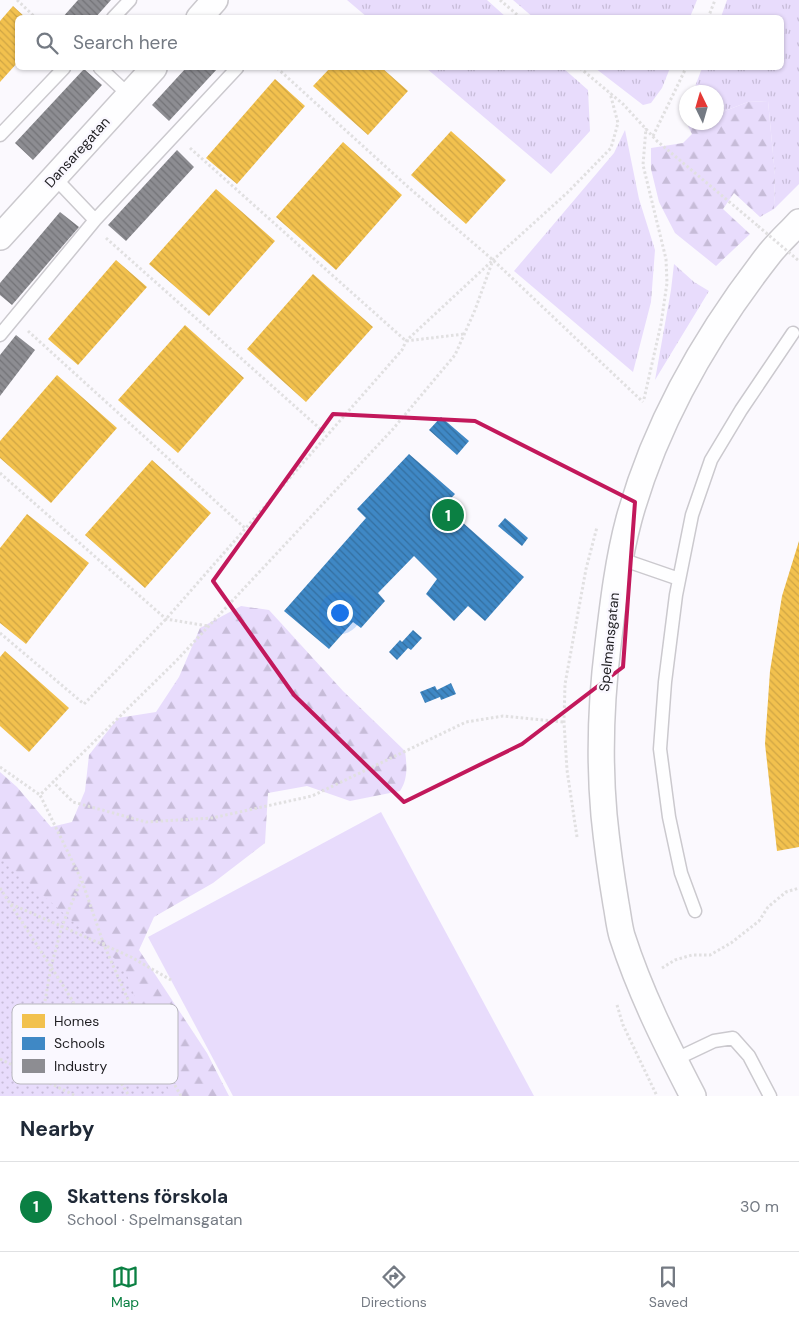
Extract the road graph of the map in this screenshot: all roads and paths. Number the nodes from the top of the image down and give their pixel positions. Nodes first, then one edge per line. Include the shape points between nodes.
1 (17, 0) edge
2 (130, 0) edge
3 (215, 0) edge
4 (500, 0) edge
5 (715, 0) edge
6 (33, 15) edge
7 (115, 15) edge
8 (202, 15) edge
9 (518, 15) edge
10 (709, 15) edge
11 (62, 70) edge
12 (102, 70) edge
13 (152, 70) edge
14 (235, 70) edge
15 (279, 70) edge
16 (582, 70) edge
17 (685, 70) edge
18 (610, 93) junction
19 (129, 95) junction
20 (0, 135) edge
21 (174, 135) junction
22 (653, 136) junction
23 (54, 177) junction
24 (93, 222) junction
25 (799, 222) edge
26 (0, 237) edge
27 (493, 260) junction
28 (799, 261) edge
29 (14, 318) junction
30 (793, 333) dead end
31 (464, 334) junction
32 (0, 335) edge
33 (406, 341) junction
34 (643, 402) dead end
35 (326, 434) junction
36 (0, 473) edge
37 (246, 529) junction
38 (621, 559) junction
39 (679, 579) junction
40 (166, 619) junction
41 (208, 626) junction
42 (0, 633) edge
43 (564, 722) dead end
44 (0, 767) edge
45 (52, 781) junction
46 (40, 795) junction
47 (82, 880) junction
48 (0, 888) edge
49 (799, 888) edge
50 (10, 903) junction
51 (695, 911) dead end
52 (62, 926) junction
53 (104, 945) junction
54 (51, 967) junction
55 (637, 977) junction
56 (171, 980) dead end
57 (44, 1004) edge
58 (73, 1004) edge
59 (130, 1004) edge
60 (0, 1059) edge
61 (674, 1060) junction
62 (12, 1065) edge
63 (51, 1084) edge
64 (122, 1084) edge
65 (174, 1084) edge
66 (76, 1096) edge
67 (129, 1096) edge
68 (181, 1096) edge
69 (693, 1096) edge
70 (770, 1096) edge

1 - 6 path
2 - 7 lane
3 - 8 street
4 - 9 path
5 - 10 path
11 - 20 lane
12 - 19 lane
13 - 19 street, Dansaregatan
14 - 21 lane
15 - 27 path
16 - 18 path
17 - 22 path
18 - 22 path
18 - 27 path via 618,123 611,148
19 - 23 street, Dansaregatan
21 - 24 lane
21 - 33 path
22 - 28 path, bridge
23 - 24 lane
23 - 26 street, Dansaregatan
24 - 29 lane
24 - 35 path
25 - 38 street, Spelmansgatan via 772,251 726,313 668,414 643,476
27 - 31 path
27 - 33 path
27 - 34 path
29 - 32 lane
29 - 37 path
30 - 39 lane via 711,460 692,515
31 - 33 path
31 - 41 path via 454,355 393,428
33 - 35 path via 402,350
35 - 37 path
36 - 40 path
37 - 40 path
38 - 39 lane
38 - 55 street, Spelmansgatan via 605,669 600,731 602,793 608,860 622,934
39 - 51 lane via 660,749 681,873
40 - 41 path
40 - 42 path via 84,704
41 - 45 path
43 - 45 path via 503,716 466,722 312,796 212,818 146,822 73,802
44 - 46 path
45 - 46 path
46 - 47 path
47 - 52 path
47 - 53 path
48 - 50 path
49 - 55 path via 786,892 768,907 759,921 710,955 692,955 675,960
50 - 52 path
50 - 54 path
52 - 53 path
52 - 54 path
53 - 56 path
53 - 59 path
54 - 57 path
54 - 58 path
55 - 61 street, Spelmansgatan
60 - 62 path
61 - 69 street, Spelmansgatan
61 - 70 lane via 714,1041 733,1038 749,1056
63 - 66 path
64 - 67 path
65 - 68 path

